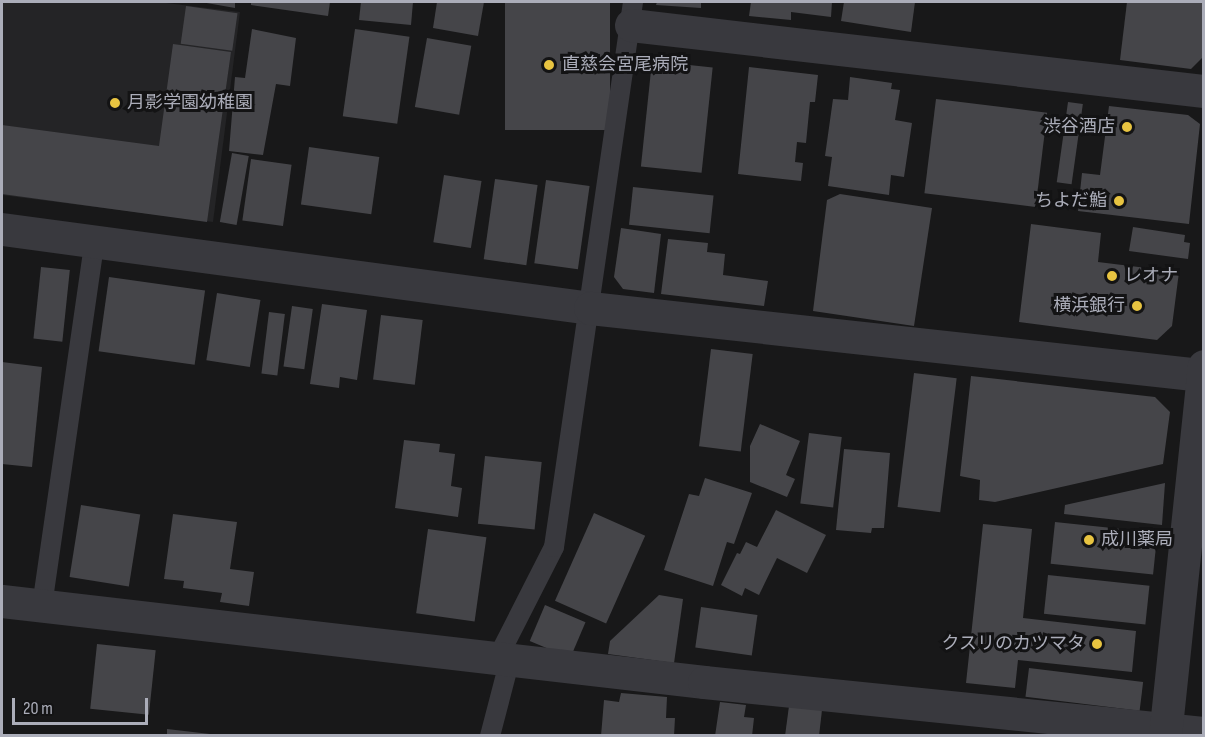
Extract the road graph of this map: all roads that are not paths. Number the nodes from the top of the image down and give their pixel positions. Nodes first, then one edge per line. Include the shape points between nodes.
1 (632, 13) edge
2 (1203, 91) edge
3 (2, 229) edge
4 (94, 243) junction
5 (590, 308) junction
6 (1203, 371) edge
7 (2, 601) edge
8 (42, 606) junction
9 (504, 658) junction
10 (1165, 732) edge
11 (1203, 733) edge
12 (490, 735) edge

1 - 2 street
1 - 5 lane
3 - 4 street
4 - 5 street
4 - 8 lane
5 - 6 street
5 - 9 lane via 554,547
6 - 10 street
7 - 8 street
8 - 9 street
9 - 10 street
9 - 12 lane
10 - 11 street

